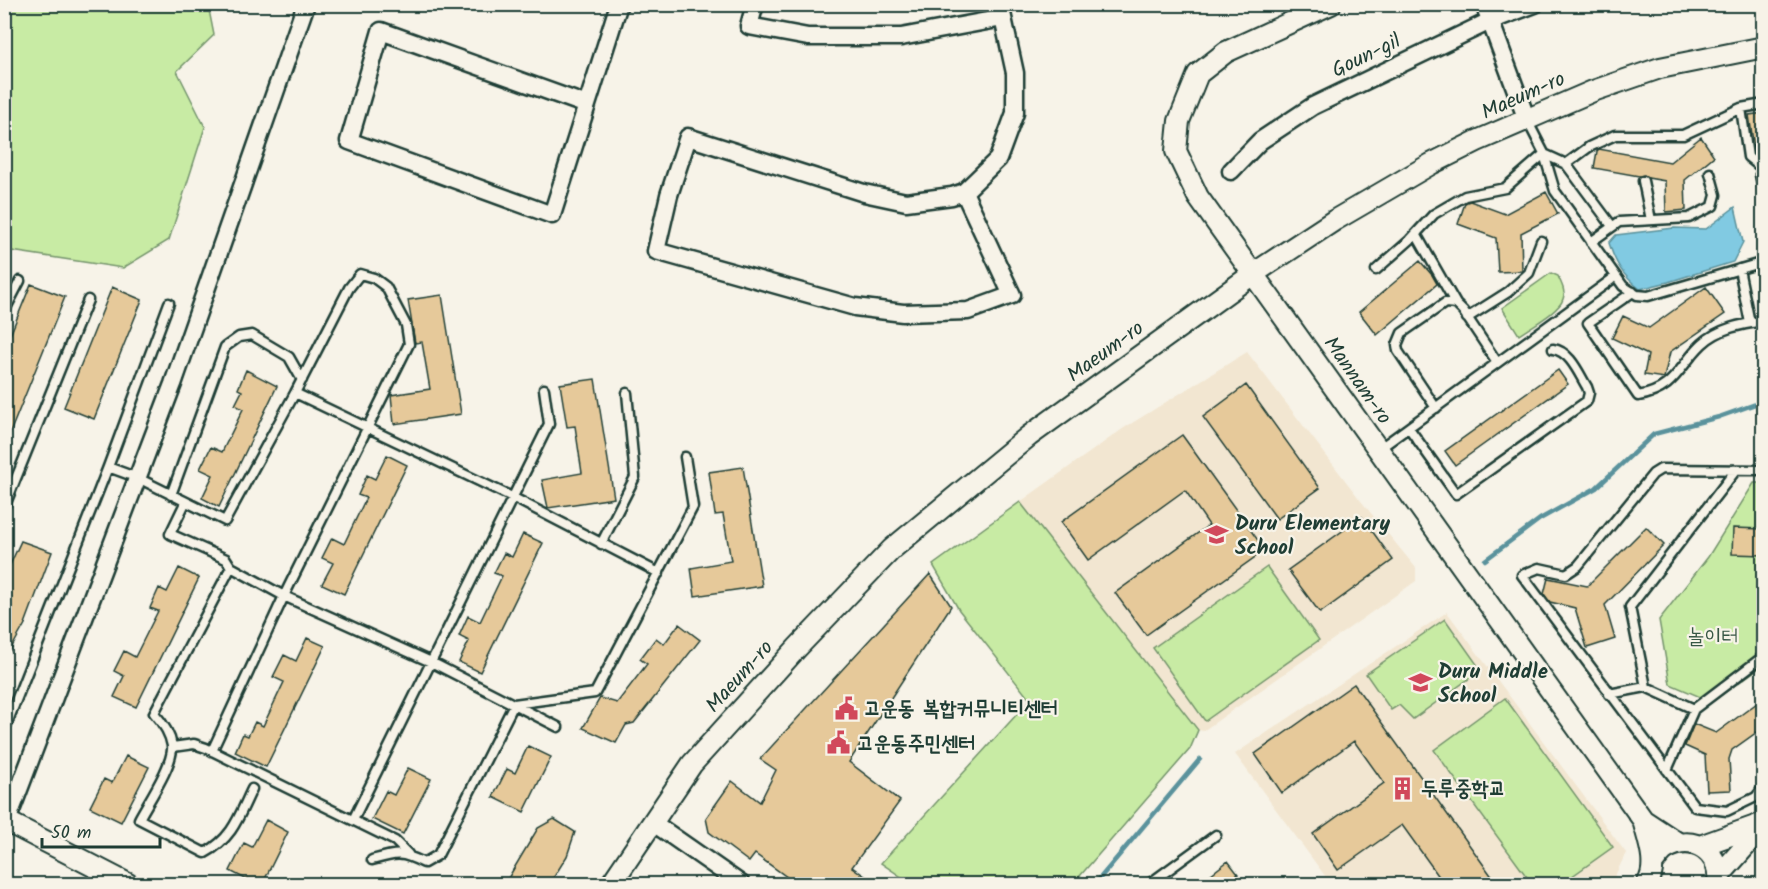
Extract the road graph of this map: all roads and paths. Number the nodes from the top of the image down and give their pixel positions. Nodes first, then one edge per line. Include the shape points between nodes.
1 (306, 4) edge
2 (619, 4) edge
3 (755, 4) edge
4 (1331, 4) edge
5 (1484, 4) edge
6 (1535, 4) edge
7 (1001, 11) edge
8 (1490, 21) junction
9 (1764, 47) edge
10 (1764, 104) edge
11 (587, 105) junction
12 (1741, 108) junction
13 (1527, 120) junction
14 (1544, 154) junction
15 (1566, 164) junction
16 (1552, 170) dead end
17 (1764, 170) edge
18 (1231, 171) dead end
19 (1710, 173) dead end
20 (1643, 181) dead end
21 (964, 192) junction
22 (1764, 192) edge
23 (1651, 220) junction
24 (1612, 226) junction
25 (1416, 234) junction
26 (1541, 241) dead end
27 (1592, 242) junction
28 (1764, 262) edge
29 (1738, 269) junction
30 (1376, 270) dead end
31 (1253, 274) junction
32 (1611, 280) dead end
33 (20, 281) dead end
34 (1633, 292) junction
35 (88, 300) dead end
36 (169, 303) dead end
37 (1456, 304) junction
38 (6, 306) edge
39 (1467, 318) junction
40 (1764, 321) edge
41 (1750, 323) junction
42 (1553, 349) dead end
43 (1497, 362) junction
44 (302, 380) junction
45 (544, 389) dead end
46 (295, 393) junction
47 (627, 393) dead end
48 (1436, 408) junction
49 (367, 428) junction
50 (1409, 428) junction
51 (1378, 449) junction
52 (685, 457) dead end
53 (108, 467) junction
54 (1736, 470) junction
55 (1764, 470) edge
56 (138, 478) junction
57 (171, 495) junction
58 (512, 497) junction
59 (186, 503) junction
60 (4, 508) edge
61 (601, 544) junction
62 (231, 567) junction
63 (659, 573) junction
64 (284, 596) junction
65 (1764, 656) edge
66 (431, 662) junction
67 (1646, 687) junction
68 (1610, 694) junction
69 (514, 704) junction
70 (1694, 709) junction
71 (558, 727) dead end
72 (4, 731) edge
73 (172, 747) junction
74 (212, 751) junction
75 (1668, 770) junction
76 (1764, 787) edge
77 (252, 789) dead end
78 (352, 820) junction
79 (1643, 820) junction
80 (652, 822) junction
81 (6, 824) edge
82 (1764, 824) edge
83 (1216, 835) dead end
84 (1678, 843) junction
85 (1700, 846) junction
86 (408, 854) junction
87 (372, 860) dead end
88 (1651, 878) edge
89 (1719, 880) edge
90 (739, 884) edge
91 (128, 885) edge
92 (611, 885) edge
93 (1149, 885) edge

1 - 56 street
2 - 11 street
3 - 7 street via 750,26 808,37 901,37
4 - 31 street, Mannam-ro via 1226,52 1198,74 1179,122 1176,151 1198,197
5 - 8 street
6 - 8 street, Goun-gil
7 - 21 street via 1016,73 1015,113 998,159
8 - 13 street
8 - 18 street, Goun-gil via 1313,106 1260,141
9 - 13 street, Maeum-ro via 1660,68
10 - 12 lane
11 - 11 street via 552,215 349,141 381,31
12 - 15 lane via 1683,135 1615,135 1588,147
12 - 17 lane via 1748,157
13 - 14 lane
13 - 31 street, Maeum-ro via 1431,164
14 - 15 lane
14 - 16 lane
14 - 25 lane via 1505,188 1465,196 1434,214
14 - 27 lane via 1555,191
15 - 24 lane
17 - 22 lane via 1760,175
19 - 23 lane via 1716,195 1713,206 1689,218
20 - 23 lane
21 - 21 street via 1012,295 968,311 903,313 855,307 656,251 688,136 864,194 906,202
23 - 24 lane
24 - 27 lane
25 - 30 lane
25 - 37 lane
26 - 39 lane via 1529,273 1508,292
27 - 34 lane via 1623,286
28 - 29 lane
29 - 34 lane via 1648,296
29 - 41 lane
31 - 51 street, Mannam-ro
31 - 80 street, Maeum-ro via 1029,436 892,549 692,764
32 - 43 lane
33 - 38 lane
34 - 41 lane via 1588,323 1638,396 1651,394 1674,380 1702,343 1725,328
35 - 60 lane
36 - 53 lane
37 - 39 lane
37 - 48 lane via 1445,303 1402,333 1397,345
39 - 43 lane
40 - 41 lane
42 - 50 lane via 1565,354 1582,379 1589,393 1587,401 1456,495
43 - 48 lane
44 - 46 lane
44 - 49 lane via 349,288 360,274 374,278 386,287 406,325 409,344
44 - 57 lane via 289,357 252,335 225,347
45 - 58 lane via 549,424
46 - 49 lane
46 - 59 lane via 225,521
47 - 61 lane via 635,477
48 - 50 lane
49 - 58 lane
49 - 64 lane
50 - 51 lane
51 - 79 street, Mannam-ro
52 - 63 lane via 693,507
53 - 56 lane
53 - 72 lane
54 - 55 lane
54 - 67 lane via 1630,607
54 - 68 lane via 1661,469 1578,566 1566,574 1539,568 1522,575
56 - 57 lane
56 - 81 street
57 - 59 lane
58 - 61 lane
58 - 66 lane
59 - 62 lane via 170,534 226,559
61 - 63 lane
62 - 64 lane
62 - 73 lane via 154,713 165,724
63 - 69 lane via 595,693
64 - 66 lane
64 - 74 lane
65 - 70 lane
66 - 69 lane
66 - 78 lane
67 - 68 lane
67 - 70 lane
68 - 75 lane
69 - 71 lane
69 - 86 lane via 438,855 424,863
70 - 75 lane
73 - 74 lane via 194,744
73 - 77 lane via 168,765 139,819 205,853 230,833
74 - 78 lane
75 - 76 lane via 1695,807 1727,812 1756,797
78 - 86 lane via 396,842
79 - 84 street
79 - 88 street
80 - 90 street
80 - 92 street, Maeum-ro
81 - 91 street
82 - 85 street
82 - 89 street
83 - 93 lane
84 - 85 street
84 - 88 street via 1663,850
85 - 89 street via 1717,864
86 - 87 lane

